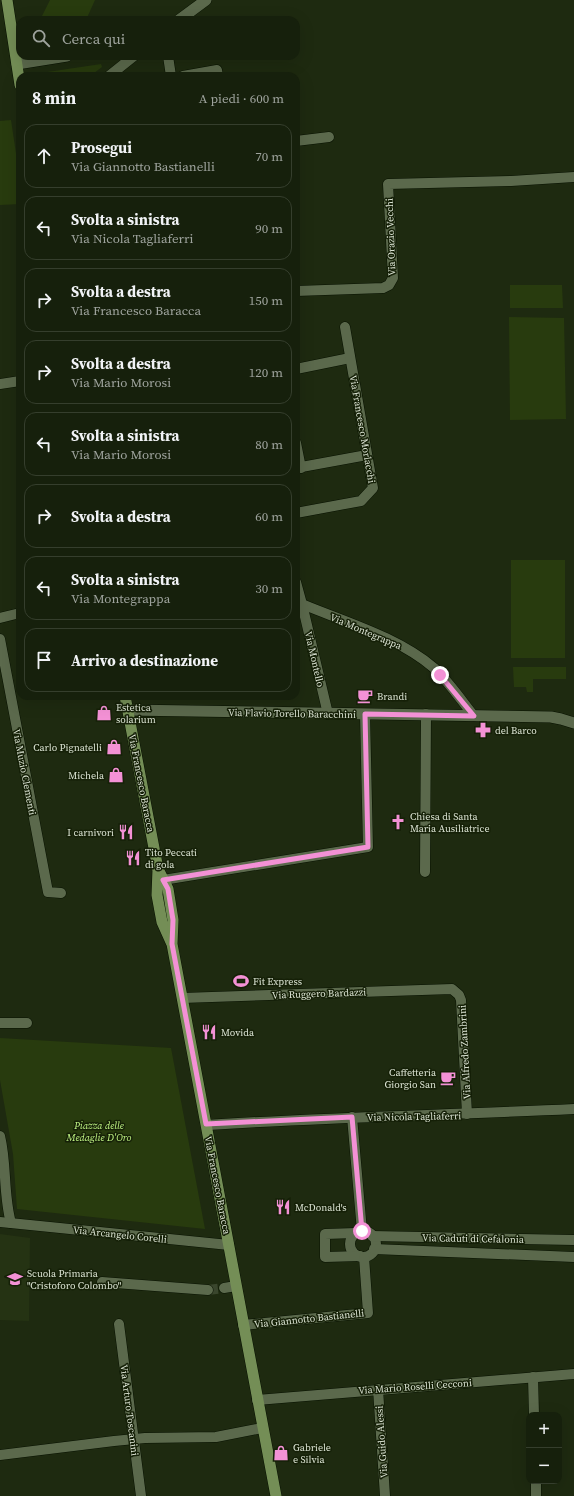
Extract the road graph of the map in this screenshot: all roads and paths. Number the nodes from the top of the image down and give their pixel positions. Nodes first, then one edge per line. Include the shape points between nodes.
1 (7, 0) edge
2 (206, 0) edge
3 (184, 16) edge
4 (16, 58) edge
5 (16, 60) edge
6 (42, 60) edge
7 (129, 60) edge
8 (169, 60) edge
9 (17, 64) junction
10 (18, 72) edge
11 (115, 72) edge
12 (170, 72) edge
13 (206, 72) edge
14 (217, 72) edge
15 (329, 137) dead end
16 (300, 141) edge
17 (574, 177) edge
18 (300, 291) edge
19 (345, 327) dead end
20 (350, 358) junction
21 (300, 368) edge
22 (16, 382) edge
23 (0, 384) edge
24 (367, 455) junction
25 (300, 468) edge
26 (300, 512) edge
27 (300, 597) edge
28 (302, 604) junction
29 (16, 615) edge
30 (0, 618) edge
31 (0, 638) edge
32 (126, 700) edge
33 (128, 710) junction
34 (328, 714) junction
35 (365, 714) junction
36 (426, 714) junction
37 (474, 716) junction
38 (574, 723) edge
39 (158, 869) junction
40 (425, 872) dead end
41 (163, 880) junction
42 (61, 893) dead end
43 (172, 943) junction
44 (456, 991) joint
45 (182, 998) junction
46 (0, 1023) edge
47 (27, 1023) dead end
48 (574, 1109) edge
49 (467, 1114) junction
50 (352, 1117) junction
51 (206, 1124) junction
52 (0, 1136) edge
53 (3, 1200) edge
54 (0, 1222) edge
55 (11, 1223) junction
56 (359, 1232) junction
57 (372, 1236) junction
58 (574, 1240) edge
59 (229, 1245) junction
60 (374, 1249) junction
61 (362, 1256) junction
62 (574, 1257) edge
63 (102, 1282) dead end
64 (236, 1286) junction
65 (224, 1288) tunnel mouth
66 (208, 1290) tunnel mouth
67 (119, 1324) dead end
68 (243, 1325) junction
69 (574, 1374) edge
70 (533, 1377) junction
71 (378, 1389) junction
72 (257, 1400) junction
73 (534, 1412) edge
74 (262, 1428) junction
75 (134, 1439) junction
76 (0, 1455) edge
77 (536, 1484) edge
78 (141, 1496) edge
79 (276, 1496) edge
80 (384, 1496) edge
81 (536, 1496) edge

1 - 4 main road
2 - 3 street
5 - 9 main road
6 - 9 street
7 - 11 street
8 - 12 street
9 - 10 main road
13 - 14 street
15 - 16 street
17 - 18 street, Via Orazio Vecchi via 388,184 393,278 390,284 383,288
19 - 20 street, Via Francesco Morlacchi
20 - 21 street
20 - 24 street, Via Francesco Morlacchi
22 - 23 street
24 - 25 street
24 - 26 street, Via Francesco Morlacchi via 373,488 361,501
27 - 28 street
28 - 34 street, Via Montello
28 - 37 street, Via Montegrappa via 395,642 412,652 435,669
29 - 30 street
31 - 42 street, Via Muzio Clementi via 48,892
32 - 33 main road, Via Francesco Baracca
33 - 34 street, Via Flavio Torello Baracchini
33 - 39 main road, Via Francesco Baracca
34 - 35 street, Via Flavio Torello Baracchini
35 - 36 street, Via Flavio Torello Baracchini
35 - 41 street via 368,847
36 - 37 street, Via Flavio Torello Baracchini
36 - 40 street
37 - 38 street, Via Flavio Torello Baracchini via 551,717
39 - 41 main road, Via Francesco Baracca
39 - 43 main road, Via Francesco Baracca via 156,891 162,922
41 - 43 main road, Via Francesco Baracca via 168,889 173,920
43 - 45 main road, Via Francesco Baracca
44 - 45 street, Via Ruggero Bardazzi via 448,988
44 - 49 street, Via Alfredo Zambrini via 461,1000
45 - 51 main road, Via Francesco Baracca
46 - 47 street
48 - 49 street, Via Nicola Tagliaferri
49 - 50 street, Via Nicola Tagliaferri
50 - 51 street, Via Nicola Tagliaferri
50 - 56 street
51 - 59 main road, Via Francesco Baracca
52 - 53 street via 5,1161
53 - 55 street
54 - 55 street, Via Arcangelo Corelli
55 - 59 street, Via Arcangelo Corelli
56 - 57 street
56 - 61 street via 352,1236 350,1246 355,1254
56 - 61 street via 325,1234 325,1257
57 - 58 street, Via Caduti di Cefalonia
57 - 60 street
59 - 64 main road, Via Francesco Baracca
60 - 61 street via 372,1253
60 - 62 street, Via Caduti di Cefalonia
61 - 68 street, Via Giannotto Bastianelli via 368,1313
63 - 66 street
64 - 65 street
64 - 68 main road, Via Francesco Baracca
67 - 75 street, Via Arturo Toscanini
68 - 72 main road, Via Francesco Baracca
69 - 70 street, Via Mario Roselli Cecconi
70 - 71 street, Via Mario Roselli Cecconi
70 - 73 street
71 - 72 street, Via Mario Roselli Cecconi
71 - 80 street, Via Guido Alessi
72 - 74 main road, Via Francesco Baracca
74 - 75 street via 216,1437
74 - 79 main road, Via Francesco Baracca
75 - 76 street
75 - 78 street, Via Arturo Toscanini
77 - 81 street

